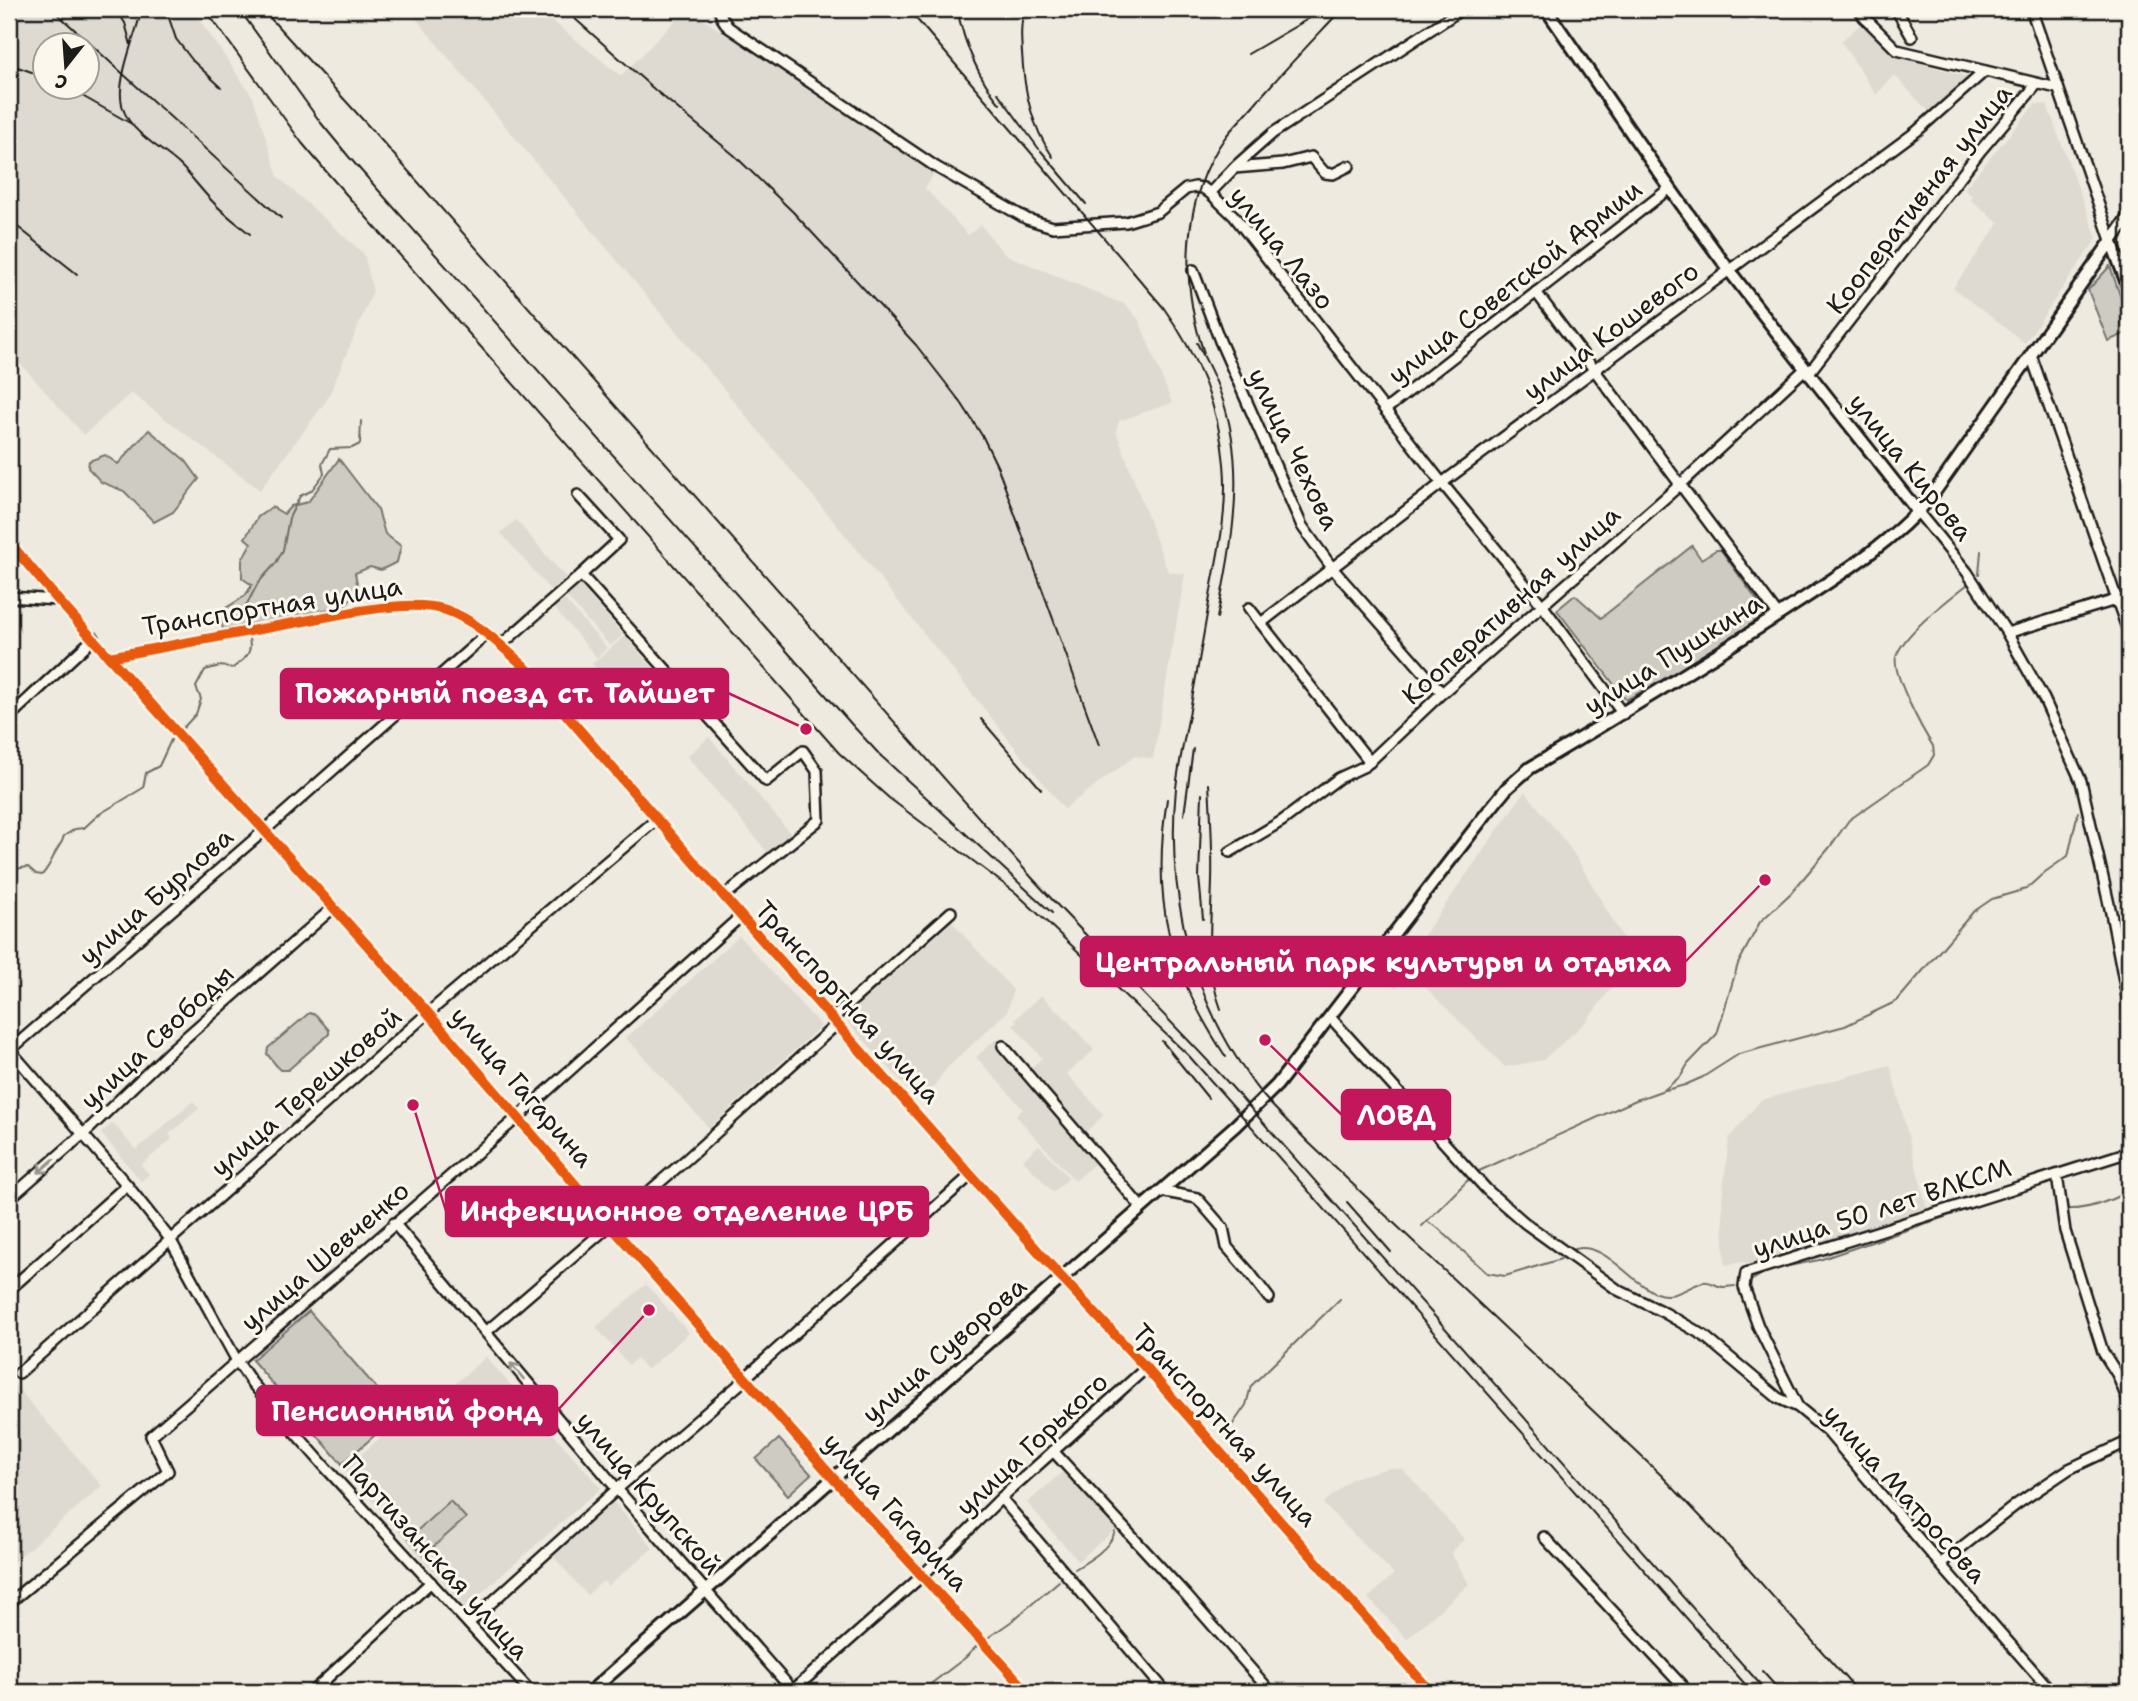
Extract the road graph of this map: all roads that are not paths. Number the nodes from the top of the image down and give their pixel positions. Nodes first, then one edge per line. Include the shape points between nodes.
1 (719, 9) edge
2 (1462, 9) edge
3 (1546, 9) edge
4 (1896, 9) edge
5 (2031, 9) edge
6 (1864, 11) edge
7 (1912, 37) dead end
8 (1985, 71) junction
9 (2037, 84) junction
10 (2057, 88) junction
11 (1349, 166) dead end
12 (1234, 168) junction
13 (1670, 188) junction
14 (1210, 193) junction
15 (2129, 216) edge
16 (2112, 243) junction
17 (1729, 269) junction
18 (1193, 270) dead end
19 (2129, 289) edge
20 (1536, 292) junction
21 (2031, 355) junction
22 (1594, 370) junction
23 (1807, 371) junction
24 (1385, 410) junction
25 (1442, 483) junction
26 (1681, 484) junction
27 (578, 495) dead end
28 (1918, 512) junction
29 (9, 542) edge
30 (1333, 569) junction
31 (581, 575) junction
32 (2129, 596) edge
33 (9, 597) edge
34 (58, 600) junction
35 (2116, 600) junction
36 (1542, 605) junction
37 (1249, 608) dead end
38 (1778, 615) junction
39 (1261, 623) junction
40 (2007, 633) junction
41 (487, 634) junction
42 (2129, 634) edge
43 (94, 638) junction
44 (501, 645) junction
45 (109, 657) junction
46 (1442, 693) junction
47 (1623, 713) junction
48 (9, 716) edge
49 (1370, 762) junction
50 (657, 819) junction
51 (265, 830) junction
52 (1230, 852) dead end
53 (724, 896) junction
54 (334, 907) junction
55 (951, 912) dead end
56 (741, 916) junction
57 (2129, 1007) edge
58 (428, 1013) junction
59 (1331, 1017) junction
60 (835, 1021) junction
61 (1003, 1046) dead end
62 (9, 1050) edge
63 (517, 1118) junction
64 (1235, 1126) joint
65 (83, 1134) junction
66 (2129, 1152) edge
67 (971, 1175) junction
68 (2058, 1182) dead end
69 (127, 1185) junction
70 (1160, 1191) junction
71 (9, 1199) edge
72 (1141, 1208) junction
73 (394, 1223) junction
74 (610, 1225) junction
75 (170, 1239) junction
76 (1061, 1277) junction
77 (9, 1290) edge
78 (1269, 1298) dead end
79 (486, 1332) junction
80 (237, 1362) junction
81 (1146, 1368) junction
82 (19, 1373) dead end
83 (743, 1380) junction
84 (2129, 1403) edge
85 (1798, 1407) junction
86 (2129, 1441) edge
87 (1053, 1451) junction
88 (834, 1478) junction
89 (617, 1489) junction
90 (1001, 1498) junction
91 (1544, 1537) dead end
92 (1940, 1564) junction
93 (923, 1575) junction
94 (430, 1582) junction
95 (704, 1591) junction
96 (9, 1604) edge
97 (469, 1623) junction
98 (312, 1692) edge
99 (531, 1692) edge
100 (590, 1692) edge
101 (793, 1692) edge
102 (1028, 1692) edge
103 (1166, 1692) edge
104 (1271, 1692) edge
105 (1431, 1692) edge
106 (1688, 1692) edge
107 (2052, 1692) edge

1 - 14 street, улица Лазо via 728,27 936,167 1027,219 1053,227 1126,222 1158,212 1186,189 1200,187
2 - 12 street via 1273,133
3 - 13 main road, улица Кирова
4 - 7 street
5 - 10 street
6 - 8 street via 1896,50
8 - 9 street
8 - 17 street, улица Кошевого via 1917,131
9 - 10 street
9 - 23 street, Кооперативная улица
10 - 16 street
11 - 12 street via 1325,173 1311,157
12 - 14 street
13 - 17 main road, улица Кирова
13 - 20 street, улица Советской Армии
14 - 24 street, улица Лазо via 1234,216
15 - 16 main road, улица Пушкина
16 - 19 main road
16 - 21 main road, улица Пушкина
17 - 22 street, улица Кошевого
17 - 23 main road, улица Кирова
18 - 30 street, улица Чехова via 1302,526
20 - 22 street
20 - 24 street, улица Советской Армии
21 - 28 main road, улица Пушкина
21 - 35 street
22 - 25 street, улица Кошевого
22 - 26 street
23 - 26 street, Кооперативная улица
23 - 28 main road, улица Кирова
24 - 25 street, улица Лазо
25 - 30 street, улица Кошевого
25 - 36 street, улица Лазо
26 - 36 street, Кооперативная улица
26 - 38 street
27 - 31 street via 619,540
28 - 38 main road, улица Пушкина via 1897,532
28 - 40 street, улица Кирова via 1968,572
29 - 34 street, улица Гагарина
30 - 39 street, улица Кошевого
30 - 46 street, улица Чехова
31 - 44 street
31 - 53 street via 766,781 803,751 817,771 819,820
32 - 35 street
33 - 34 street
34 - 43 street, улица Гагарина
35 - 40 street
35 - 42 street
36 - 46 street, Кооперативная улица
36 - 47 street, улица Лазо
37 - 39 street
38 - 47 main road, улица Пушкина
39 - 49 street
40 - 57 street, улица Кирова via 2044,699 2081,781
41 - 44 street, Транспортная улица
41 - 45 street, Транспортная улица via 446,610 418,605 365,610
41 - 51 street, улица Бурлова
43 - 45 street, улица Гагарина
43 - 48 street
44 - 50 street, Транспортная улица
45 - 51 street, улица Гагарина
46 - 49 street, Кооперативная улица
47 - 59 main road, улица Пушкина via 1530,768 1507,788
49 - 52 street, Кооперативная улица
50 - 53 street, Транспортная улица
50 - 58 street, улица Терешковой
51 - 54 street, улица Гагарина
51 - 62 street, улица Бурлова
53 - 56 street, Транспортная улица
54 - 58 street, улица Гагарина
54 - 65 street, улица Свободы
55 - 60 street
56 - 60 street, Транспортная улица
56 - 63 street, улица Шевченко
58 - 63 street, улица Гагарина
58 - 75 street, улица Терешковой
59 - 64 main road, улица Пушкина via 1277,1085
59 - 85 street, улица Матросова via 1486,1190 1525,1223 1618,1290 1703,1335 1778,1398
60 - 67 street, Транспортная улица
60 - 74 street
61 - 72 street
62 - 65 street, Партизанская улица
63 - 73 street, улица Шевченко
63 - 74 street, улица Гагарина
64 - 70 main road, улица Суворова
65 - 69 street, Партизанская улица
65 -> 71 street, улица Свободы
66 - 85 street, улица 50 лет ВЛКСМ via 1746,1273 1744,1287 1758,1326
67 - 76 street, Транспортная улица
67 - 83 street
68 - 84 street via 2066,1231 2103,1352
69 - 75 street, Партизанская улица
69 - 77 street
70 - 72 main road, улица Суворова
70 - 78 street via 1197,1198 1223,1228 1227,1247
72 - 76 main road, улица Суворова
73 - 79 street, улица Крупской
73 - 80 street, улица Шевченко
74 - 79 street
74 - 83 street, улица Гагарина
75 - 80 street, Партизанская улица
75 - 82 street, улица Терешковой
76 - 81 street, Транспортная улица
76 - 88 main road, улица Суворова
89 -> 79 street, улица Крупской
80 - 94 street, Партизанская улица
80 - 96 street, улица Шевченко via 151,1436 168,1471
81 - 87 street, улица Горького
81 - 105 street, Транспортная улица
83 - 88 street, улица Гагарина
83 - 89 street
85 - 92 street, улица Матросова via 1827,1431
86 - 92 street via 2069,1469
87 - 90 street, улица Горького
87 - 104 street
88 - 93 street, улица Гагарина
88 - 95 main road, улица Суворова
89 - 95 street, улица Крупской
89 - 97 street
90 - 93 street, улица Горького
90 - 103 street
91 - 106 street
92 - 107 street, улица Матросова
93 - 101 street, улица Горького
93 - 102 street, улица Гагарина
94 - 97 street, Партизанская улица
94 - 98 street
95 - 100 main road, улица Суворова
95 - 101 street, улица Крупской
97 - 99 street, Партизанская улица

